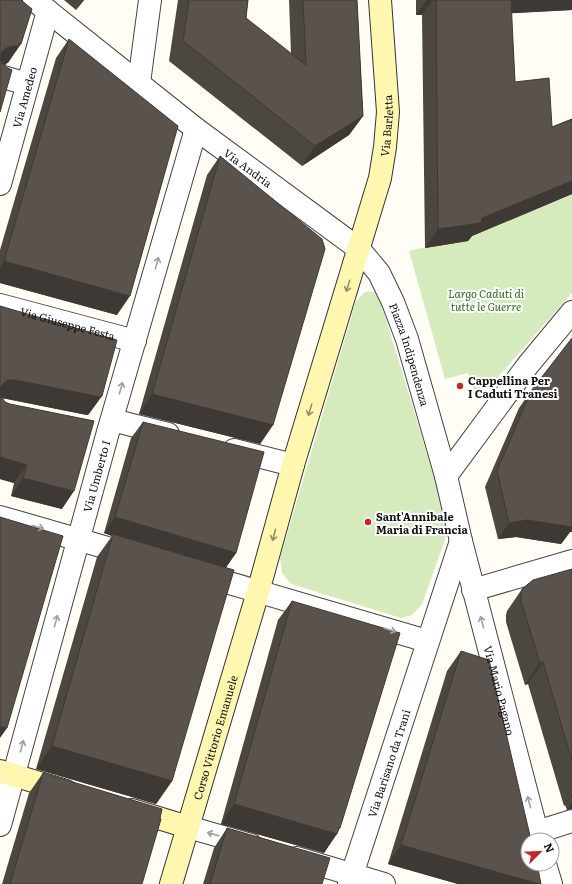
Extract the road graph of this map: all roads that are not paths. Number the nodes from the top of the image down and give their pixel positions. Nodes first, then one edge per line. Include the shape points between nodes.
1 (150, 0) edge
2 (380, 0) edge
3 (41, 5) edge
4 (0, 76) edge
5 (139, 83) junction
6 (27, 84) junction
7 (196, 129) junction
8 (0, 184) edge
9 (359, 249) junction
10 (0, 305) edge
11 (572, 312) edge
12 (135, 341) junction
13 (110, 426) junction
14 (85, 427) edge
15 (188, 439) edge
16 (218, 446) edge
17 (293, 465) junction
18 (446, 476) junction
19 (0, 517) edge
20 (79, 539) junction
21 (461, 541) junction
22 (154, 561) edge
23 (572, 561) edge
24 (184, 570) edge
25 (473, 590) junction
26 (258, 592) junction
27 (427, 641) junction
28 (7, 773) edge
29 (82, 795) edge
30 (112, 804) edge
31 (572, 821) edge
32 (0, 824) edge
33 (188, 827) junction
34 (537, 832) edge
35 (547, 832) edge
36 (547, 872) edge
37 (350, 879) edge
38 (171, 884) edge
39 (384, 884) edge
40 (551, 884) edge

1 - 5 street
2 - 9 street, Via Barletta via 388,112 386,147 380,178
3 - 5 street, Via Andria
3 - 6 street, Via Amedeo
4 - 6 street
5 - 7 street, Via Andria
6 - 8 street, Via Amedeo
7 - 9 street, Via Andria
12 -> 7 street, Via Umberto I
9 -> 17 street
9 - 18 street, Piazza Indipendenza via 379,273 393,302 407,339
10 - 12 street, Via Giuseppe Festa
11 - 18 street via 528,365
13 -> 12 street, Via Umberto I
13 - 14 street
13 - 15 street
13 - 20 street, Via Umberto I
16 - 17 street
17 -> 26 street
18 - 21 street, Piazza Indipendenza
19 -> 20 street
20 - 22 street
28 -> 20 street, Via Umberto I
21 - 25 street, Via Mario Pagano
21 - 27 street
23 - 25 street
24 - 26 street
34 -> 25 street, Via Mario Pagano
26 -> 27 street
26 - 33 street, Corso Vittorio Emanuele
27 - 37 street, Via Barisano da Trani
28 - 29 street
28 - 32 street, Via Umberto I
30 - 33 street
31 - 35 street
37 -> 33 street via 274,852
33 - 38 street, Corso Vittorio Emanuele
36 - 40 street
37 - 39 street

